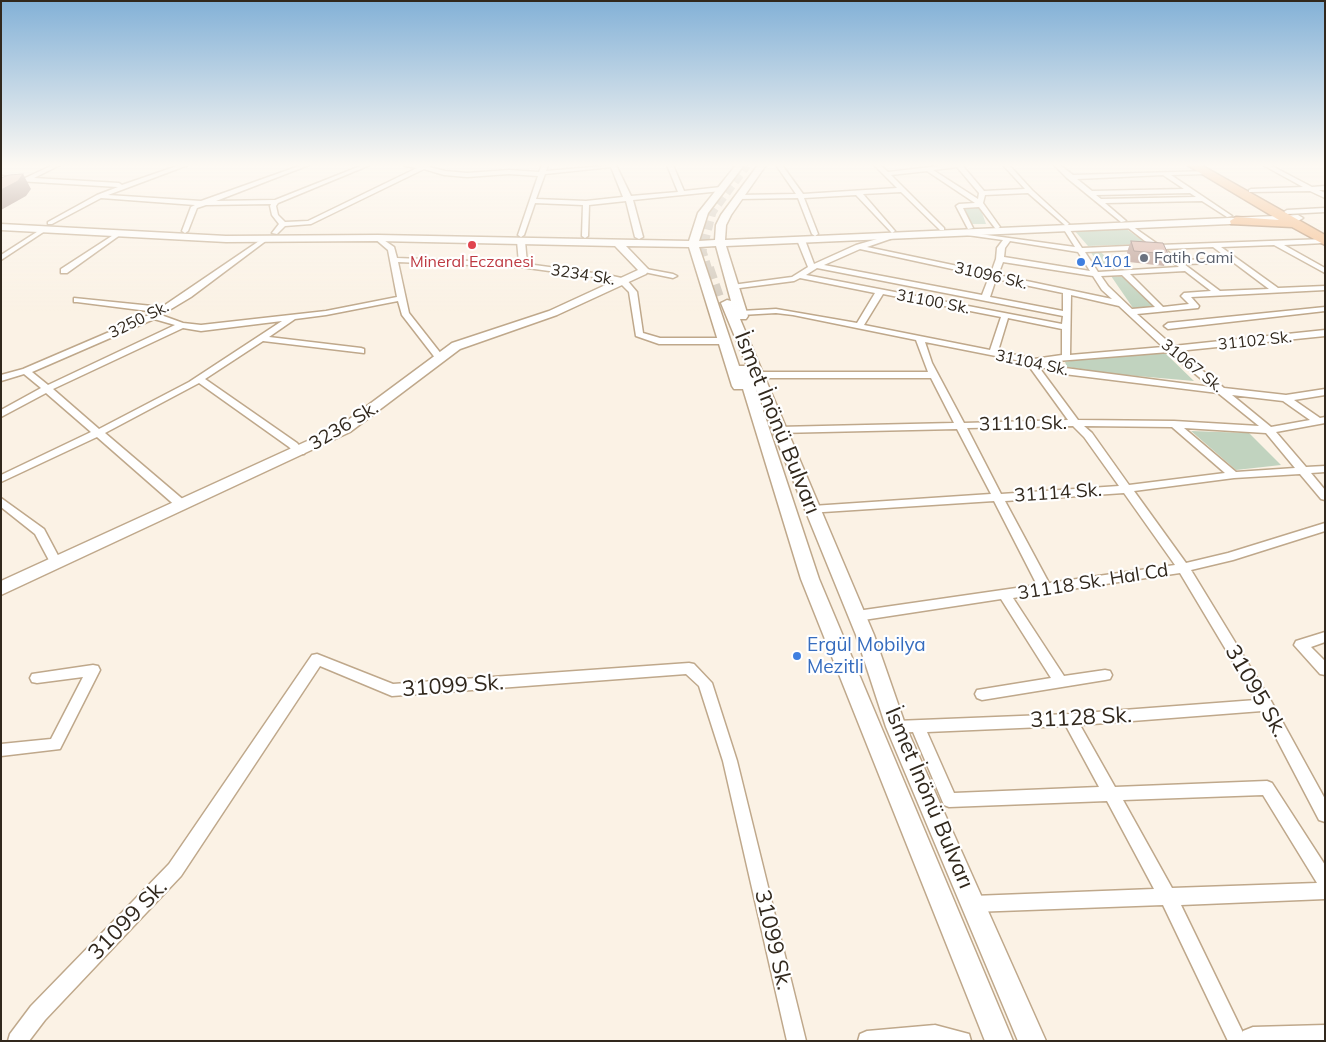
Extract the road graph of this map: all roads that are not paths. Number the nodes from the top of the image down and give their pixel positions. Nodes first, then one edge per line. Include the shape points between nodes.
1 (703, 213) edge
2 (68, 214) edge
3 (192, 214) edge
4 (275, 214) edge
5 (328, 214) edge
6 (528, 214) edge
7 (586, 214) edge
8 (632, 214) edge
9 (704, 214) edge
10 (807, 214) edge
11 (875, 214) edge
12 (926, 214) edge
13 (961, 214) edge
14 (988, 214) edge
15 (1053, 214) edge
16 (1114, 214) edge
17 (1226, 214) edge
18 (1297, 214) edge
19 (726, 215) joint
20 (1287, 215) junction
21 (1233, 218) junction
22 (1, 221) edge
23 (309, 223) junction
24 (1126, 223) junction
25 (284, 224) junction
26 (47, 226) junction
27 (1066, 226) junction
28 (997, 227) junction
29 (1, 228) edge
30 (942, 229) junction
31 (968, 230) junction
32 (185, 231) junction
33 (1307, 231) junction
34 (274, 233) junction
35 (314, 233) junction
36 (1325, 233) edge
37 (118, 234) junction
38 (815, 234) junction
39 (891, 234) junction
40 (585, 236) junction
41 (639, 237) junction
42 (378, 238) junction
43 (521, 238) junction
44 (265, 239) junction
45 (694, 240) junction
46 (720, 240) junction
47 (801, 240) junction
48 (1007, 240) junction
49 (1324, 241) edge
50 (617, 242) junction
51 (1276, 243) junction
52 (1214, 245) junction
53 (859, 247) junction
54 (1156, 247) junction
55 (1081, 250) junction
56 (1, 258) edge
57 (1000, 259) junction
58 (393, 260) junction
59 (1222, 261) dead end
60 (1178, 262) junction
61 (523, 266) junction
62 (814, 267) junction
63 (1187, 269) junction
64 (644, 270) junction
65 (64, 271) dead end
66 (1325, 271) edge
67 (1123, 272) junction
68 (1096, 274) junction
69 (674, 276) dead end
70 (800, 276) junction
71 (992, 276) junction
72 (623, 281) junction
73 (1325, 288) edge
74 (1276, 290) junction
75 (880, 292) junction
76 (1067, 293) junction
77 (1218, 293) junction
78 (402, 298) junction
79 (985, 299) junction
80 (77, 300) dead end
81 (730, 302) junction
82 (1123, 304) junction
83 (163, 310) junction
84 (1162, 310) junction
85 (1325, 310) edge
86 (1131, 312) junction
87 (1066, 314) junction
88 (154, 316) junction
89 (1005, 316) junction
90 (293, 318) junction
91 (182, 325) junction
92 (859, 326) junction
93 (1168, 326) dead end
94 (1066, 327) junction
95 (1325, 333) edge
96 (262, 338) junction
97 (920, 340) junction
98 (723, 341) junction
99 (1171, 349) junction
100 (361, 351) dead end
101 (993, 354) junction
102 (438, 358) junction
103 (1066, 358) junction
104 (1029, 360) junction
105 (26, 371) junction
106 (756, 375) junction
107 (935, 375) junction
108 (1, 378) edge
109 (199, 379) junction
110 (46, 389) junction
111 (1225, 392) junction
112 (1325, 392) edge
113 (1286, 398) junction
114 (1, 414) edge
115 (758, 418) junction
116 (1322, 421) edge
117 (1075, 422) junction
118 (1174, 424) junction
119 (962, 425) junction
120 (778, 430) junction
121 (1268, 430) junction
122 (98, 433) junction
123 (300, 452) junction
124 (1325, 469) edge
125 (1303, 472) junction
126 (1234, 475) junction
127 (1, 479) edge
128 (1125, 489) junction
129 (998, 497) junction
130 (1325, 497) edge
131 (1, 501) edge
132 (182, 505) junction
133 (812, 510) junction
134 (1325, 527) edge
135 (56, 563) junction
136 (1183, 568) junction
137 (1, 590) edge
138 (1046, 590) junction
139 (1005, 596) junction
140 (857, 616) junction
141 (1325, 637) edge
142 (1325, 670) edge
143 (1105, 675) dead end
144 (37, 678) dead end
145 (1061, 682) junction
146 (982, 694) dead end
147 (1266, 705) junction
148 (1070, 720) junction
149 (917, 726) junction
150 (896, 727) junction
151 (1, 750) edge
152 (1112, 792) junction
153 (1325, 815) edge
154 (1325, 880) edge
155 (1325, 891) edge
156 (1168, 897) junction
157 (973, 904) junction
158 (1325, 1039) edge
159 (17, 1041) edge
160 (797, 1041) edge
161 (867, 1041) edge
162 (962, 1041) edge
163 (999, 1041) edge
164 (1032, 1041) edge
165 (1238, 1041) edge
166 (1253, 1041) edge

1 - 45 main road
2 - 26 street
3 - 32 street
4 - 25 street
5 - 23 street
6 - 43 street
7 - 40 street
8 - 41 street
9 - 19 main road via 714,218
10 - 38 street
11 - 39 street
12 - 30 street
13 - 31 street
14 - 28 street
15 - 27 street, 31067 Sk.
16 - 24 street
17 - 21 street
18 - 20 street
19 - 46 main road
20 - 21 main road
20 - 33 highway
20 - 36 highway
21 - 24 main road
21 - 33 highway via 1284,223
22 - 26 main road
23 - 25 street
23 - 35 street
24 - 27 main road
24 - 54 street
25 - 34 street
26 - 29 main road
26 - 32 main road
26 - 37 main road
26 - 56 street
27 - 28 main road
27 - 31 main road
27 - 55 street, 31067 Sk.
28 - 31 main road
30 - 31 main road
30 - 39 main road
31 - 39 main road
31 - 48 street
32 - 34 main road
33 - 49 highway
34 - 35 main road
35 - 43 main road via 389,231
37 - 44 main road
37 - 65 street
38 - 39 main road
38 - 46 main road
39 - 47 main road
39 - 53 street
40 - 41 main road
40 - 43 main road
41 - 45 main road
42 - 43 main road
42 - 44 main road
42 - 58 street via 391,248
43 - 50 main road
43 - 61 street
44 - 83 street, 3250 Sk.
45 - 46 main road
45 - 50 main road
45 - 98 main road
46 - 47 main road
46 - 81 main road
47 - 62 street
48 - 55 street
48 - 57 street via 1001,248
49 - 51 street
50 - 64 main road
51 - 52 street
51 - 66 street
52 - 54 street
52 - 74 street
53 - 62 street
53 - 71 street, 31096 Sk.
54 - 55 street
54 - 60 street
55 - 68 street, 31067 Sk.
57 - 68 street
57 - 71 street
58 - 61 street, 3234 Sk.
58 - 78 street
59 - 60 street
60 - 63 street
61 - 72 street, 3234 Sk.
62 - 70 street
62 - 79 street
63 - 67 street
63 - 77 street
64 - 69 street
64 - 72 main road, 3236 Sk.
67 - 68 street
67 - 84 street
68 - 82 street, 31067 Sk. via 1105,288
70 - 75 street, 31100 Sk.
70 - 81 street
71 - 76 street, 31096 Sk.
71 - 79 street
72 - 98 street via 633,292 639,334 659,341
72 - 102 main road, 3236 Sk. via 553,313 456,346
73 - 74 street
74 - 77 street
75 - 89 street, 31100 Sk.
75 - 92 street
76 - 82 street, 31096 Sk.
76 - 87 street
77 - 84 street via 1187,295 1195,306
78 - 90 street
78 - 102 street via 406,312
79 - 87 street
80 - 83 street
81 - 92 street, 31104 Sk.
81 - 106 main road, İsmet İnönü Bulvarı
81 - 115 main road, İsmet İnönü Bulvarı
82 - 86 street, 31067 Sk.
83 - 88 street, 3250 Sk.
84 - 86 street
85 - 93 street
86 - 99 street, 31067 Sk.
87 - 94 street
88 - 91 street
88 - 105 street, 3250 Sk.
89 - 94 street, 31100 Sk.
89 - 101 street
90 - 91 street via 201,328
90 - 96 street
91 - 110 street
92 - 97 street, 31104 Sk.
94 - 103 street
95 - 99 street, 31102 Sk.
96 - 100 street
96 - 109 street
97 - 101 street, 31104 Sk.
97 - 107 street
98 - 115 main road via 741,392
99 - 103 street, 31102 Sk.
99 - 111 street, 31067 Sk.
101 - 104 street, 31104 Sk.
102 - 123 main road, 3236 Sk. via 364,417
103 - 104 street, 31102 Sk.
104 - 111 street, 31104 Sk. via 1064,371
104 - 117 street, 31095 Sk.
105 - 108 street, 3250 Sk.
105 - 110 street
106 - 107 street
106 - 120 main road, İsmet İnönü Bulvarı
107 - 119 street
109 - 122 street
109 - 123 street
110 - 114 street
110 - 122 street
111 - 113 street, 31104 Sk.
111 - 121 street, 31067 Sk.
112 - 113 street, 31104 Sk.
113 - 116 street
115 - 163 main road, İsmet İnönü Bulvarı via 810,578
116 - 121 street, 31110 Sk.
117 - 118 street, 31110 Sk.
117 - 119 street, 31110 Sk.
117 - 128 street, 31095 Sk. via 1088,435
118 - 121 street, 31110 Sk.
118 - 126 street
119 - 120 street, 31110 Sk.
119 - 129 street
120 - 133 main road, İsmet İnönü Bulvarı
121 - 125 street, 31067 Sk.
122 - 127 street
122 - 132 street
123 - 132 main road, 3236 Sk.
124 - 125 street, 31114 Sk.
125 - 126 street, 31114 Sk.
125 - 130 street, 31067 Sk.
126 - 128 street, 31114 Sk.
128 - 129 street, 31114 Sk.
128 - 136 street, 31095 Sk.
129 - 133 street, 31114 Sk.
129 - 138 street
131 - 135 street via 40,532
132 - 135 main road, 3236 Sk.
133 - 140 main road, İsmet İnönü Bulvarı
134 - 136 street, 31118 Sk. Hal Cd
135 - 137 main road, 3236 Sk.
136 - 138 street, 31118 Sk. Hal Cd
136 - 147 street, 31095 Sk.
138 - 139 street, 31118 Sk. Hal Cd
139 - 140 street, 31118 Sk. Hal Cd
139 - 145 street
140 - 150 main road, İsmet İnönü Bulvarı
141 - 142 street via 1301,645
143 - 145 street
144 - 151 street via 93,670 55,745
145 - 146 street
147 - 148 street, 31128 Sk.
147 - 153 street, 31095 Sk.
148 - 149 street, 31128 Sk.
148 - 152 street
149 - 150 street, 31128 Sk.
149 - 152 street via 949,800
150 - 157 main road, İsmet İnönü Bulvarı
152 - 154 street via 1267,788
152 - 156 street
155 - 156 street
156 - 157 street
156 - 165 street
157 - 164 main road, İsmet İnönü Bulvarı
158 - 166 main road
159 - 160 street, 31099 Sk. via 38,1013 175,870 317,659 392,690 689,668 705,682 730,761
161 - 162 street via 935,1034

